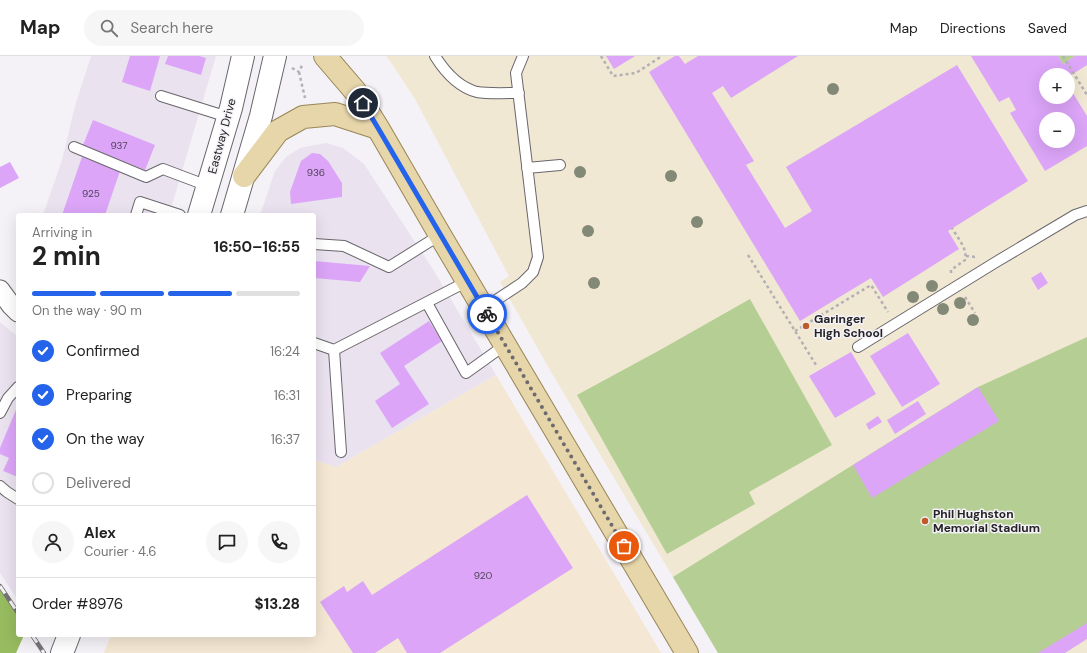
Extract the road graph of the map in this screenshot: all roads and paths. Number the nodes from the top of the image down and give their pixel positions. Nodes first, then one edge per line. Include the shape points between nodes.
1 (243, 56) edge
2 (325, 56) edge
3 (435, 56) edge
4 (523, 56) edge
5 (601, 56) edge
6 (662, 56) edge
7 (1063, 56) edge
8 (283, 62) edge
9 (303, 63) dead end
10 (299, 72) junction
11 (518, 93) junction
12 (1087, 95) edge
13 (161, 96) dead end
14 (306, 99) dead end
15 (228, 117) junction
16 (378, 128) junction
17 (74, 148) dead end
18 (560, 165) dead end
19 (527, 168) junction
20 (244, 176) junction
21 (208, 186) junction
22 (1087, 211) edge
23 (137, 213) edge
24 (174, 213) edge
25 (200, 213) edge
26 (233, 213) edge
27 (952, 228) dead end
28 (440, 235) junction
29 (316, 244) edge
30 (748, 255) dead end
31 (954, 279) dead end
32 (468, 281) junction
33 (0, 290) edge
34 (964, 295) dead end
35 (427, 303) junction
36 (484, 308) junction
37 (16, 310) edge
38 (975, 313) dead end
39 (895, 324) junction
40 (795, 331) junction
41 (316, 344) edge
42 (505, 345) junction
43 (858, 347) dead end
44 (334, 350) junction
45 (816, 365) dead end
46 (16, 389) edge
47 (0, 413) edge
48 (341, 452) dead end
49 (0, 486) edge
50 (16, 498) edge
51 (68, 637) edge
52 (62, 653) edge
53 (687, 653) edge

1 - 15 main road, Eastway Drive
2 - 16 main road via 355,91
3 - 11 lane via 450,77 478,92
4 - 11 lane via 516,73
5 - 6 path via 613,76 636,73
7 - 12 path
8 - 10 path
8 - 20 main road
9 - 10 path
10 - 14 path
11 - 19 lane
13 - 15 lane
15 - 21 main road, Eastway Drive
16 - 20 main road via 335,114 303,117 278,131
16 - 28 main road
17 - 21 lane via 146,178 163,169
18 - 19 lane
19 - 36 lane via 538,257 533,272 522,283
20 - 26 main road
21 - 25 main road, Eastway Drive
22 - 39 lane via 1075,215
23 - 24 lane via 140,202
27 - 31 path via 966,256 965,260 951,270
28 - 29 lane via 389,267 344,246
28 - 32 main road
30 - 40 path
32 - 35 lane
32 - 36 main road
33 - 37 street
34 - 38 path
35 - 42 lane via 466,373
35 - 44 lane
36 - 42 main road
39 - 40 path via 871,285
39 - 43 lane
40 - 45 path
41 - 44 lane
42 - 53 main road
44 - 48 lane
46 - 47 lane
49 - 50 lane
51 - 52 main road

